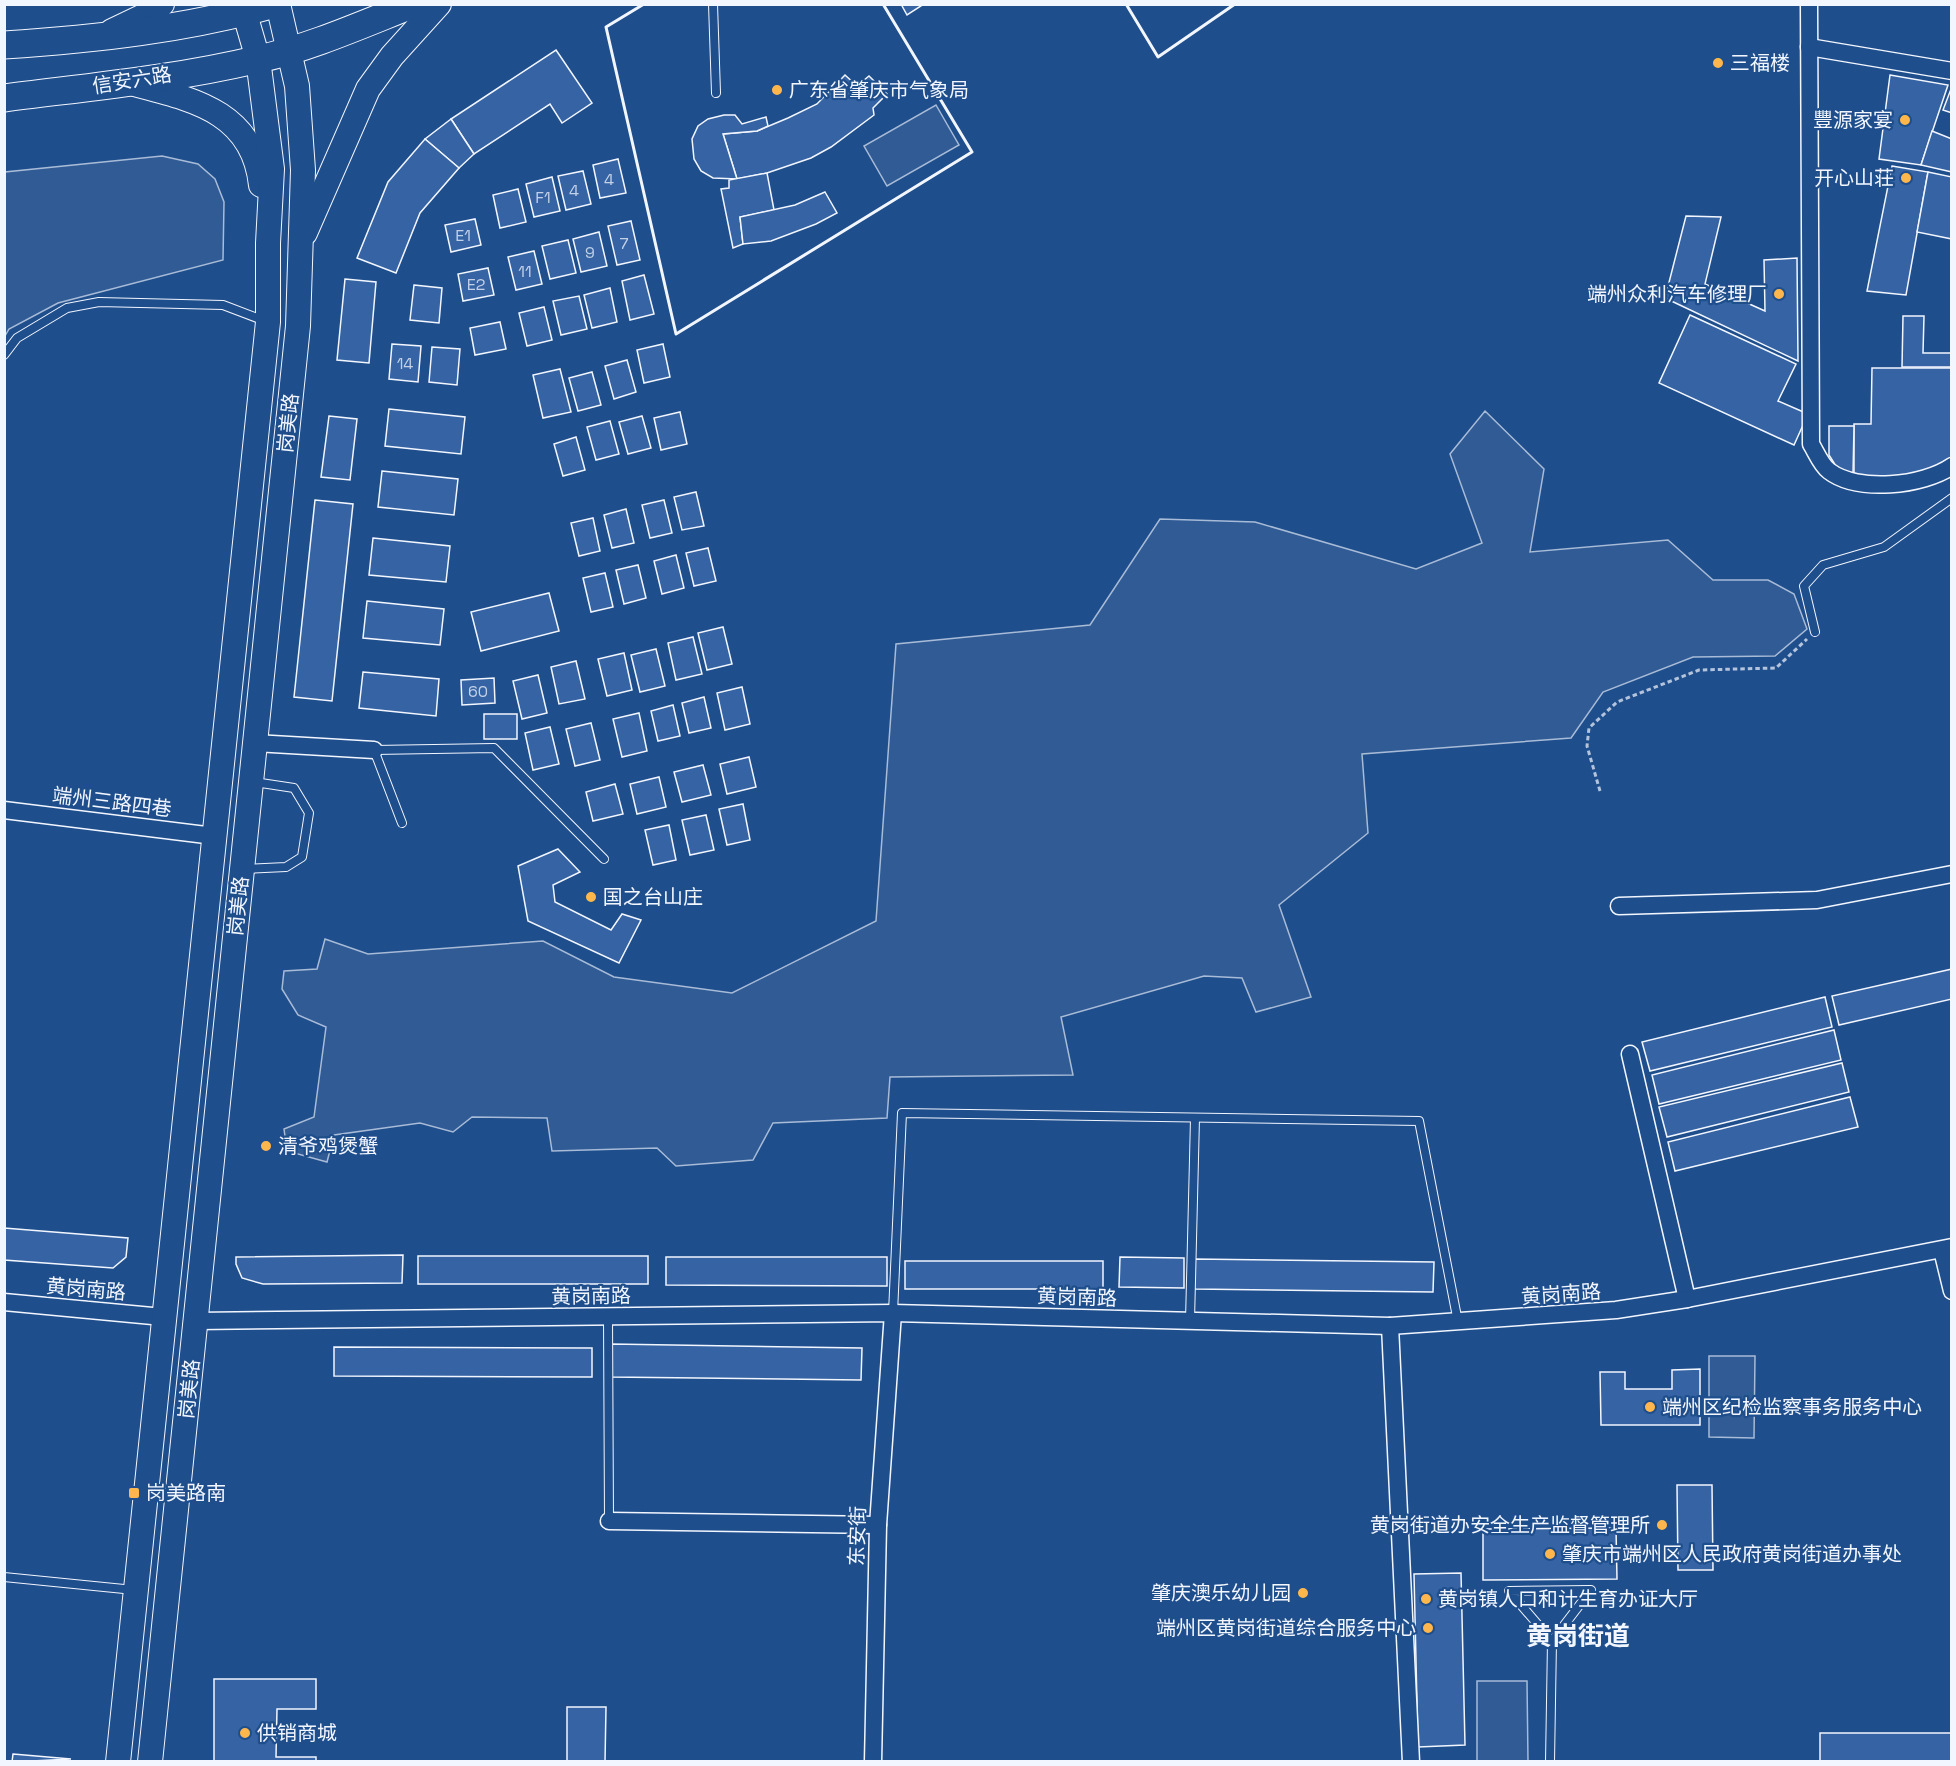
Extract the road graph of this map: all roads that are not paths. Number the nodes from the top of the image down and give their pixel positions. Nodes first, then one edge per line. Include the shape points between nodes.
1 (162, 4) edge
2 (276, 4) edge
3 (414, 4) edge
4 (439, 4) edge
5 (713, 4) edge
6 (1809, 4) edge
7 (243, 9) edge
8 (96, 39) junction
9 (4, 45) edge
10 (1809, 47) junction
11 (290, 50) junction
12 (258, 59) junction
13 (1952, 71) edge
14 (127, 82) junction
15 (716, 93) dead end
16 (4, 98) edge
17 (272, 169) junction
18 (303, 170) junction
19 (268, 243) junction
20 (299, 246) junction
21 (268, 322) junction
22 (4, 355) edge
23 (1952, 466) edge
24 (1952, 498) edge
25 (1815, 632) road end
26 (255, 743) junction
27 (374, 750) junction
28 (251, 782) junction
29 (4, 810) edge
30 (402, 823) dead end
31 (214, 836) junction
32 (604, 859) dead end
33 (242, 869) junction
34 (1952, 874) edge
35 (1620, 906) dead end
36 (1630, 1054) dead end
37 (1195, 1118) junction
38 (1947, 1248) edge
39 (1952, 1291) edge
40 (1687, 1299) junction
41 (4, 1302) edge
42 (893, 1313) junction
43 (163, 1317) junction
44 (608, 1317) junction
45 (196, 1321) junction
46 (1190, 1321) junction
47 (1458, 1323) junction
48 (1390, 1326) junction
49 (609, 1521) joint
50 (878, 1525) junction
51 (4, 1577) edge
52 (134, 1590) junction
53 (1552, 1641) junction
54 (123, 1694) junction
55 (157, 1697) junction
56 (118, 1761) edge
57 (150, 1761) edge
58 (873, 1761) edge
59 (1411, 1761) edge
60 (1550, 1761) edge

1 - 8 main road
2 - 7 main road
2 - 11 main road, 岗美路
3 - 11 main road, 信安六路
4 - 20 main road via 368,89
5 - 15 lane
6 - 10 street
7 - 8 main road
7 - 12 main road, 岗美路
8 - 9 main road
10 - 13 street
10 - 23 street via 1811,444 1826,469 1852,481 1899,485 1938,475
11 - 12 main road, 信安六路
11 - 18 main road, 岗美路 via 299,102
12 - 14 main road, 信安六路
12 - 17 main road, 岗美路
14 - 16 main road, 信安六路
14 - 19 main road via 191,99 227,119 244,136 254,152 261,178
17 - 18 main road
17 - 19 main road, 岗美路
18 - 20 main road, 岗美路
19 - 21 main road, 岗美路
20 - 26 main road, 岗美路 via 298,326
21 - 22 lane via 224,305 99,302 67,308 17,338
21 - 31 main road, 岗美路
24 - 25 lane via 1884,547 1822,565 1804,586
26 - 27 street
26 - 28 main road, 岗美路
27 - 30 lane
27 - 32 lane via 494,748
28 - 33 main road, 岗美路
28 - 33 lane via 294,788 309,813 302,857 286,867
29 - 31 street, 端州三路四巷
31 - 43 main road, 岗美路
33 - 45 main road, 岗美路
34 - 35 street via 1817,900
36 - 40 street
37 - 42 lane via 902,1113
37 - 46 lane
37 - 47 lane via 1419,1121
38 - 39 street
38 - 40 street, 黄岗南路
40 - 47 street, 黄岗南路 via 1616,1310
41 - 43 street, 黄岗南路
42 - 44 street, 黄岗南路
42 - 46 street, 黄岗南路
42 - 50 street, 东安街
43 - 52 main road, 岗美路
44 - 45 street, 黄岗南路
44 - 49 lane
45 - 55 main road, 岗美路
46 - 48 street, 黄岗南路
47 - 48 street, 黄岗南路
48 - 59 street
49 - 50 street
50 - 58 street, 东安街
51 - 52 lane
52 - 54 main road, 岗美路
53 - 53 lane via 1591,1590 1509,1591 1516,1599
53 - 60 lane
54 - 55 main road
54 - 56 main road, 岗美路
55 - 57 main road, 岗美路

